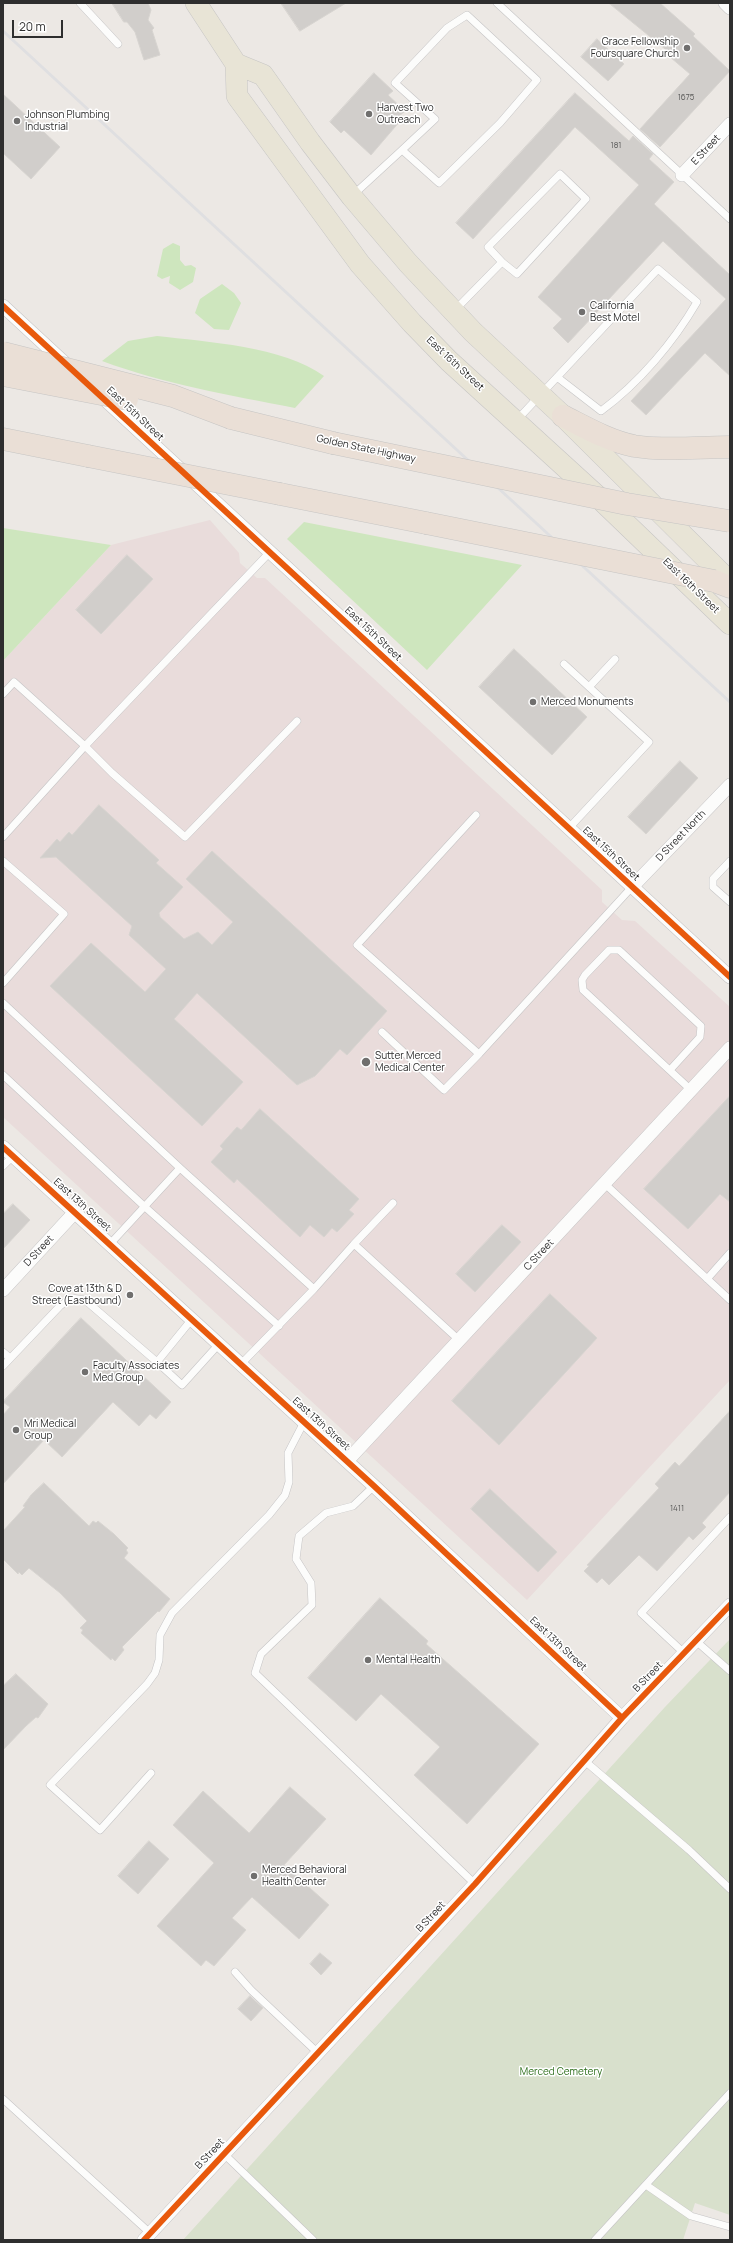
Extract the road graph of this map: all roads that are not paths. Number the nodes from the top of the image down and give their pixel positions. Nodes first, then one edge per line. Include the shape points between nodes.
1 (80, 3) edge
2 (196, 3) edge
3 (497, 3) edge
4 (725, 3) edge
5 (730, 8) edge
6 (118, 44) dead end
7 (236, 64) junction
8 (730, 124) edge
9 (402, 150) junction
10 (682, 176) junction
11 (352, 196) junction
12 (730, 219) edge
13 (502, 262) junction
14 (3, 306) edge
15 (454, 312) junction
16 (3, 353) edge
17 (3, 375) edge
18 (557, 377) junction
19 (540, 395) junction
20 (563, 416) junction
21 (231, 418) junction
22 (516, 421) junction
23 (3, 439) edge
24 (730, 447) edge
25 (3, 448) edge
26 (88, 456) junction
27 (730, 521) edge
28 (270, 552) junction
29 (726, 583) edge
30 (730, 624) edge
31 (614, 659) dead end
32 (564, 664) dead end
33 (589, 687) junction
34 (3, 694) edge
35 (297, 721) dead end
36 (85, 746) junction
37 (730, 785) edge
38 (476, 815) dead end
39 (569, 828) junction
40 (3, 838) edge
41 (3, 861) edge
42 (730, 861) edge
43 (632, 887) junction
44 (730, 902) edge
45 (730, 977) edge
46 (3, 983) edge
47 (3, 1003) edge
48 (382, 1032) dead end
49 (730, 1048) edge
50 (479, 1054) junction
51 (670, 1070) junction
52 (3, 1075) edge
53 (691, 1090) junction
54 (3, 1147) edge
55 (13, 1156) junction
56 (3, 1166) edge
57 (180, 1168) junction
58 (605, 1184) junction
59 (393, 1203) dead end
60 (145, 1207) junction
61 (75, 1212) junction
62 (110, 1244) junction
63 (354, 1244) junction
64 (730, 1253) edge
65 (706, 1279) junction
66 (314, 1289) junction
67 (3, 1290) edge
68 (730, 1300) edge
69 (192, 1319) junction
70 (279, 1326) junction
71 (460, 1340) junction
72 (219, 1344) junction
73 (3, 1352) edge
74 (10, 1358) junction
75 (157, 1362) junction
76 (241, 1364) junction
77 (3, 1366) edge
78 (304, 1422) junction
79 (347, 1461) junction
80 (374, 1486) junction
81 (730, 1517) edge
82 (730, 1605) edge
83 (696, 1641) junction
84 (684, 1654) junction
85 (730, 1671) edge
86 (622, 1718) junction
87 (586, 1762) junction
88 (151, 1773) dead end
89 (475, 1884) junction
90 (730, 1888) edge
91 (235, 1972) dead end
92 (318, 2053) junction
93 (730, 2093) edge
94 (3, 2100) edge
95 (224, 2154) junction
96 (646, 2185) junction
97 (730, 2227) edge
98 (147, 2236) edge
99 (313, 2240) edge
100 (595, 2240) edge

1 - 6 lane
2 - 7 main road
3 - 10 lane
4 - 5 street
7 - 11 main road via 263,75
7 - 22 main road, East 16th Street via 237,96 360,264 412,323
8 - 10 street, E Street
9 - 9 lane via 439,183 500,123 537,80 467,15 447,28 395,83 435,119
9 - 11 lane
10 - 12 lane
11 - 15 main road via 408,263
13 - 13 lane via 488,246 560,174 586,199 517,274
13 - 15 lane
14 - 28 street, East 15th Street
15 - 19 main road
16 - 21 highway, bridge via 173,396
17 - 21 highway, Golden State Highway, bridge
18 - 18 lane via 658,269 697,302 683,326 623,395 601,411
18 - 19 lane
19 - 20 main road
19 - 22 lane
20 - 24 highway via 633,446
20 - 29 main road
21 - 27 highway, Golden State Highway, bridge via 333,443 627,504
22 - 30 main road, East 16th Street
23 - 26 highway
25 - 26 highway
26 - 29 highway, bridge
28 - 36 lane
28 - 39 street, East 15th Street
31 - 33 lane
32 - 33 lane
33 - 39 lane via 649,742
34 - 36 lane via 14,682
35 - 36 lane via 185,837
36 - 40 lane
37 - 43 street, D Street North
38 - 50 lane via 357,945
39 - 43 street, East 15th Street
41 - 46 lane via 64,914
42 - 44 lane via 713,879 714,887
43 - 45 street, East 15th Street
43 - 50 lane
47 - 57 lane
48 - 50 lane via 444,1090
49 - 53 street, C Street
51 - 51 lane via 584,990 584,975 610,950 619,950 701,1026 700,1037
51 - 53 lane
52 - 60 lane
53 - 58 street, C Street
54 - 55 street, East 13th Street
55 - 56 lane
55 - 61 street, East 13th Street
57 - 60 lane
57 - 66 lane
58 - 65 lane
58 - 71 street, C Street
59 - 63 lane
60 - 62 lane
60 - 70 lane
61 - 62 street, East 13th Street
61 - 67 street, D Street
62 - 69 street, East 13th Street
63 - 66 lane
63 - 71 lane
64 - 65 lane
65 - 68 lane
66 - 70 lane
69 - 72 street, East 13th Street
69 - 75 lane
70 - 76 lane
71 - 79 street, C Street
72 - 75 lane via 182,1385
72 - 76 street, East 13th Street
73 - 74 lane
74 - 75 lane via 60,1306 71,1298 85,1300 98,1309
74 - 77 lane
76 - 78 street, East 13th Street
78 - 79 street, East 13th Street
78 - 88 lane via 288,1453 289,1482 285,1494 269,1515 172,1613 160,1635 159,1660 155,1673 50,1785 100,1830
79 - 80 street, East 13th Street
80 - 86 street, East 13th Street
80 - 89 lane via 353,1506 326,1513 300,1536 296,1559 311,1583 312,1605 261,1654 255,1673
81 - 84 lane via 641,1613
82 - 83 street, B Street
83 - 84 street, B Street
83 - 85 lane
84 - 86 street, B Street
86 - 87 street, B Street
87 - 89 street, B Street
87 - 90 lane
89 - 92 street, B Street
91 - 92 lane
92 - 95 street, B Street
93 - 96 lane
94 - 98 lane via 110,2195
95 - 98 street, B Street
95 - 99 lane
96 - 97 lane via 691,2216
96 - 100 lane

